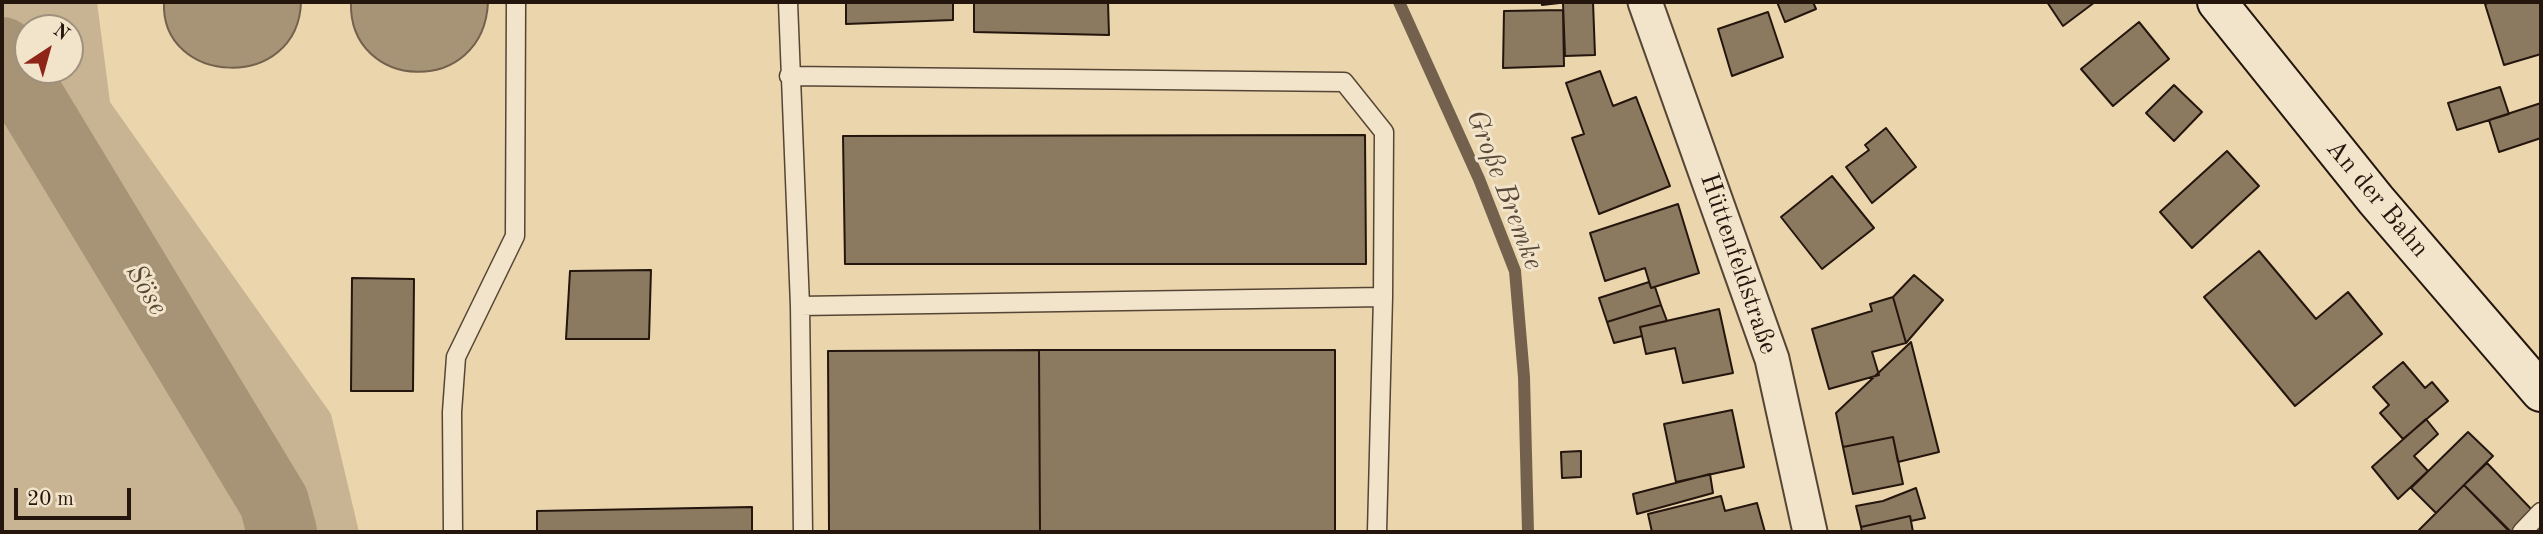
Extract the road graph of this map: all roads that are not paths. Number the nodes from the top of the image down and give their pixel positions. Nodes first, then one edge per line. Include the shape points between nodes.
1 (516, 2) edge
2 (788, 2) edge
3 (1645, 2) edge
4 (2217, 2) edge
5 (789, 76) junction
6 (1383, 298) junction
7 (800, 306) junction
8 (2541, 392) edge
9 (2541, 512) edge
10 (453, 532) edge
11 (803, 532) edge
12 (1377, 532) edge
13 (1810, 532) edge
14 (2522, 532) edge

1 - 10 lane via 515,236 456,357
2 - 5 lane
3 - 13 street, Hüttenfeldstraße via 1772,359
4 - 8 street, An der Bahn via 2376,200
5 - 6 lane via 1344,82 1384,132
5 - 7 lane
6 - 7 lane
6 - 12 lane
7 - 11 lane
9 - 14 lane

